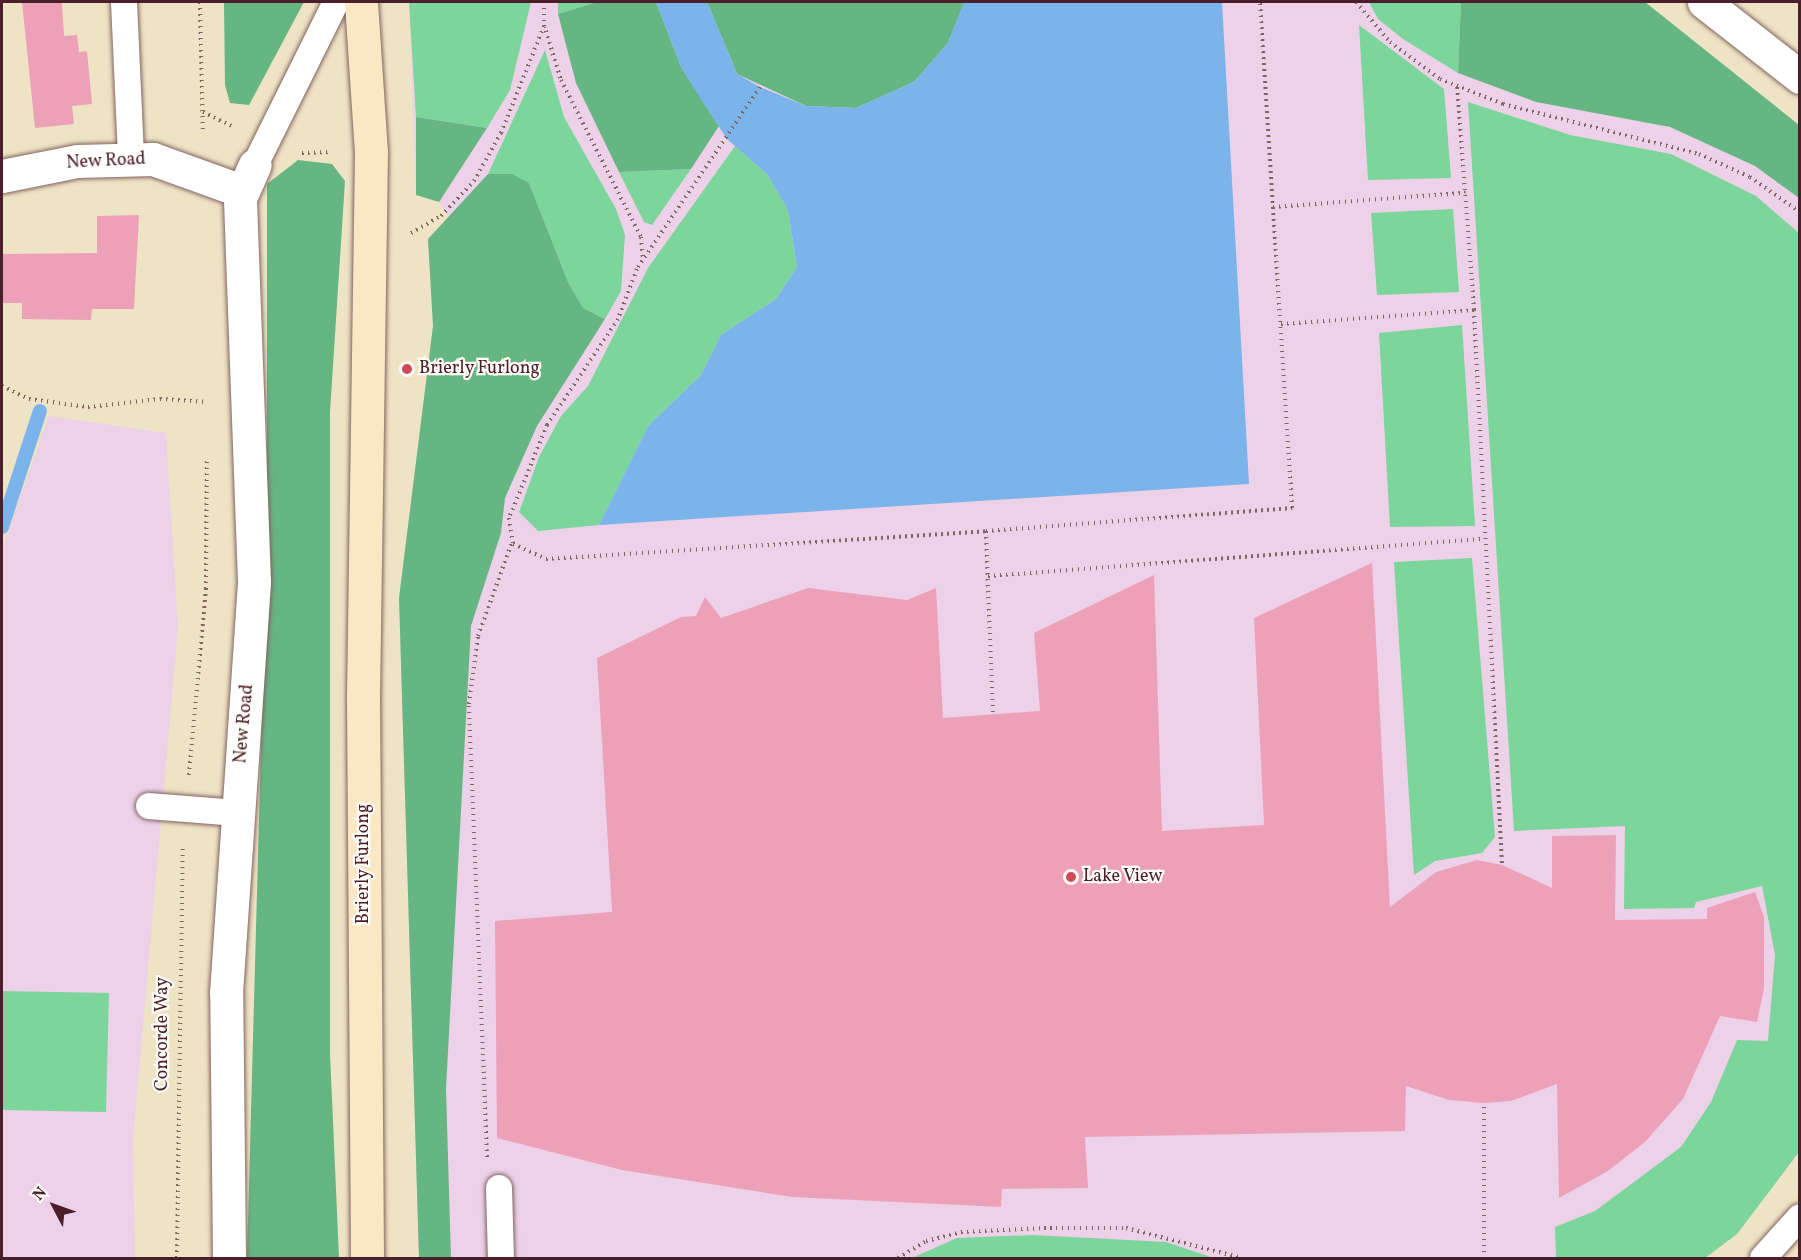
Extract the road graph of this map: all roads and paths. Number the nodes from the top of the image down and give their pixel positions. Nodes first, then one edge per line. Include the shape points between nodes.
1 (124, 2) edge
2 (200, 2) edge
3 (336, 2) edge
4 (361, 2) edge
5 (544, 2) edge
6 (1260, 2) edge
7 (1356, 2) edge
8 (1704, 2) edge
9 (544, 25) junction
10 (1800, 76) edge
11 (1457, 86) junction
12 (760, 87) dead end
13 (202, 112) junction
14 (243, 132) dead end
15 (203, 140) dead end
16 (344, 152) dead end
17 (289, 153) dead end
18 (131, 158) junction
19 (2, 176) edge
20 (249, 178) junction
21 (1465, 193) junction
22 (1273, 207) junction
23 (1800, 212) edge
24 (411, 233) dead end
25 (643, 261) junction
26 (1474, 310) junction
27 (1281, 324) junction
28 (2, 386) edge
29 (207, 390) dead end
30 (207, 402) junction
31 (207, 414) dead end
32 (207, 449) dead end
33 (986, 531) junction
34 (1485, 538) junction
35 (512, 540) junction
36 (988, 576) junction
37 (993, 714) dead end
38 (149, 806) dead end
39 (185, 811) junction
40 (237, 813) junction
41 (1502, 865) dead end
42 (1484, 1103) dead end
43 (499, 1188) joint
44 (1800, 1216) edge
45 (177, 1258) edge
46 (229, 1258) edge
47 (367, 1258) edge
48 (501, 1258) edge
49 (898, 1258) edge
50 (1242, 1258) edge
51 (1484, 1258) edge
52 (1763, 1258) edge

1 - 18 lane
2 - 13 path
3 - 20 lane, New Road
4 - 47 street, Brierly Furlong via 371,152 363,697
5 - 9 path
6 - 22 path
7 - 11 path via 1390,42
8 - 10 street
9 - 24 path via 501,132 474,181 441,216
9 - 25 path via 561,80 641,237
11 - 21 path
11 - 23 path via 1503,104 1699,154 1750,177
12 - 25 path
13 - 14 path
13 - 15 path
16 - 17 path
18 - 19 street, New Road via 77,161
18 - 20 street, New Road
20 - 40 street, New Road via 254,582
21 - 22 path
21 - 26 path
22 - 27 path
25 - 35 path via 618,319 547,425 520,482 509,518
26 - 27 path
26 - 34 path
27 - 33 path via 1292,508
28 - 30 path via 29,399 88,407 160,399
29 - 30 path
30 - 31 path
32 - 39 path, Concorde Way via 206,589
33 - 35 path via 546,559
33 - 36 path
34 - 36 path
34 - 41 path
35 - 43 path via 478,636 469,704 482,1145
36 - 37 path
38 - 39 lane
39 - 40 lane
39 - 45 path, Concorde Way via 178,926
40 - 46 street, New Road via 226,993
42 - 51 path
43 - 48 lane
44 - 52 lane
49 - 50 path via 926,1241 961,1232 1103,1228 1167,1235

